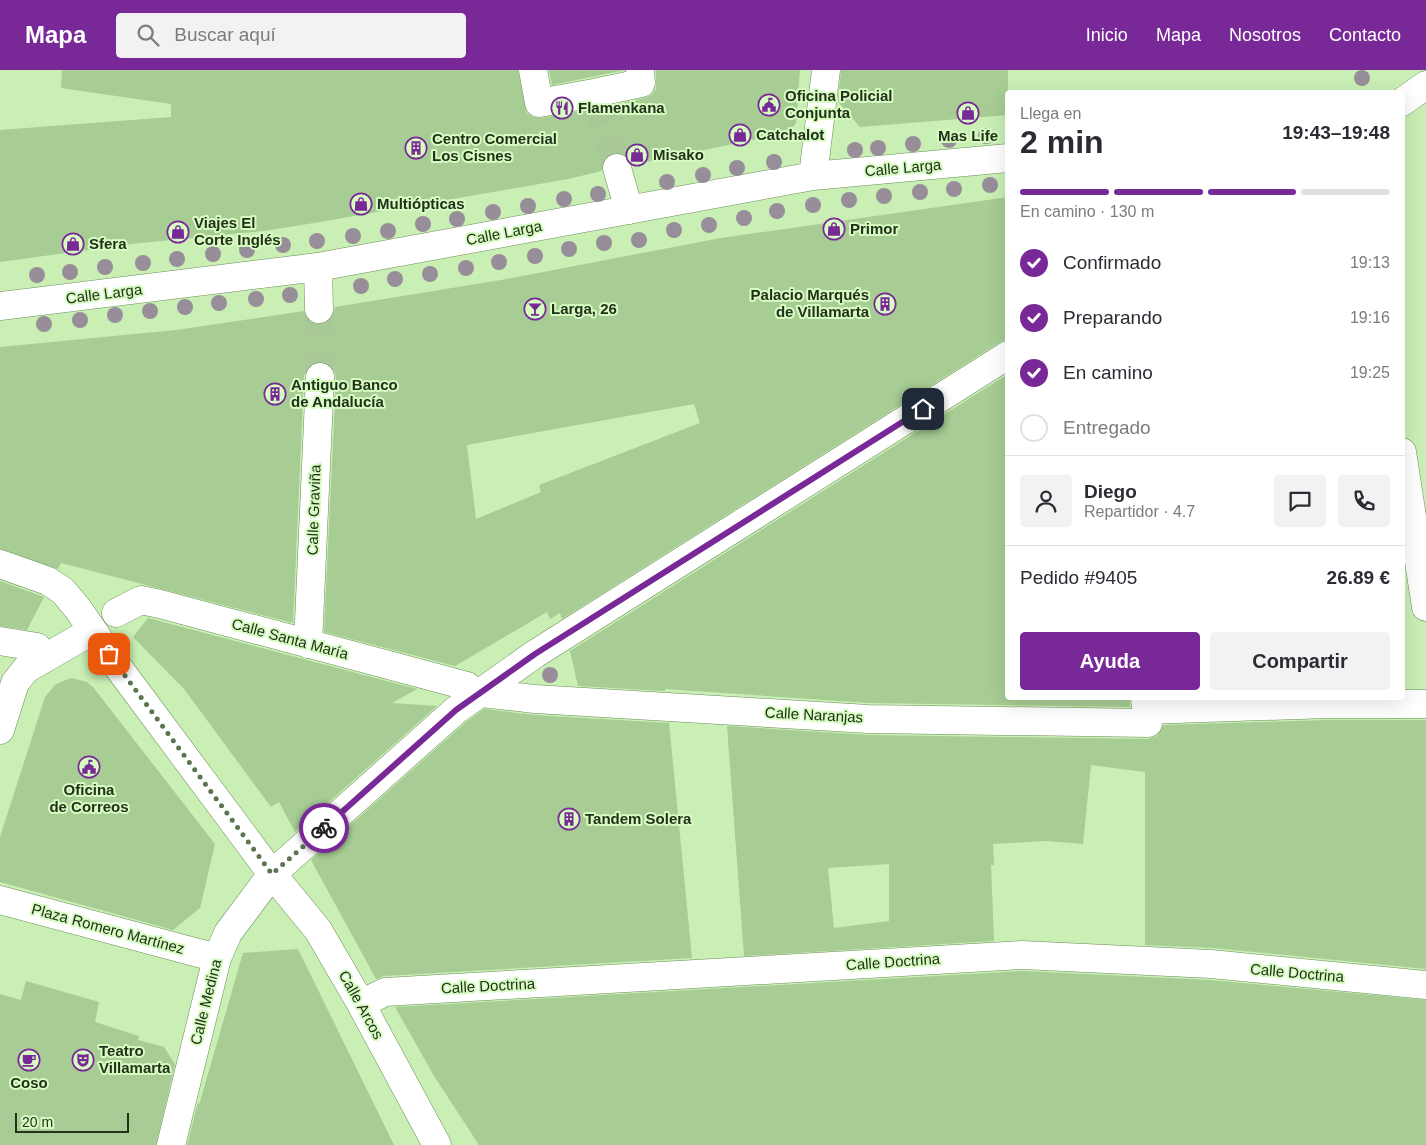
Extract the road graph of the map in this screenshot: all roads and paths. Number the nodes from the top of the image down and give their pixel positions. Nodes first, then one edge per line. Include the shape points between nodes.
1 (533, 70) edge
2 (640, 70) edge
3 (826, 70) edge
4 (1426, 84) edge
5 (1405, 100) edge
6 (1005, 158) edge
7 (617, 168) tunnel mouth
8 (813, 176) junction
9 (629, 210) junction
10 (318, 267) junction
11 (0, 306) edge
12 (319, 309) tunnel mouth
13 (1005, 357) edge
14 (320, 377) tunnel mouth
15 (1405, 467) edge
16 (1421, 544) edge
17 (0, 564) edge
18 (1426, 607) edge
19 (116, 613) dead end
20 (92, 631) junction
21 (0, 641) edge
22 (308, 644) junction
23 (37, 647) dead end
24 (474, 690) junction
25 (1426, 704) edge
26 (1146, 710) edge
27 (0, 730) edge
28 (272, 874) junction
29 (0, 900) edge
30 (217, 958) junction
31 (1426, 985) edge
32 (361, 1004) junction
33 (171, 1145) edge
34 (437, 1145) edge

1 - 2 street via 539,103 595,95 641,83
3 - 8 street
4 - 5 street
6 - 8 street, Calle Larga
7 - 9 street
8 - 9 street, Calle Larga
9 - 10 street, Calle Larga
10 - 11 street, Calle Larga
10 - 12 street
13 - 24 street, Calle Medina
14 - 22 street, Calle Graviña
15 - 16 street
16 - 18 street
17 - 20 street via 63,591
19 - 22 street, Calle Santa María via 141,600
20 - 27 street via 26,669 15,683
20 - 28 street, Calle Arcos
21 - 23 street
22 - 24 street, Calle Santa María
24 - 26 street, Calle Naranjas via 535,699 868,719
24 - 28 street, Calle Medina via 456,710
25 - 26 street, Calle Naranjas
28 - 30 street, Calle Medina via 228,932
28 - 32 street, Calle Arcos via 318,930
29 - 30 street, Plaza Romero Martínez
30 - 33 street, Calle Medina
31 - 32 street, Calle Doctrina via 1211,964 1022,955 385,992
32 - 34 street, Calle Arcos

